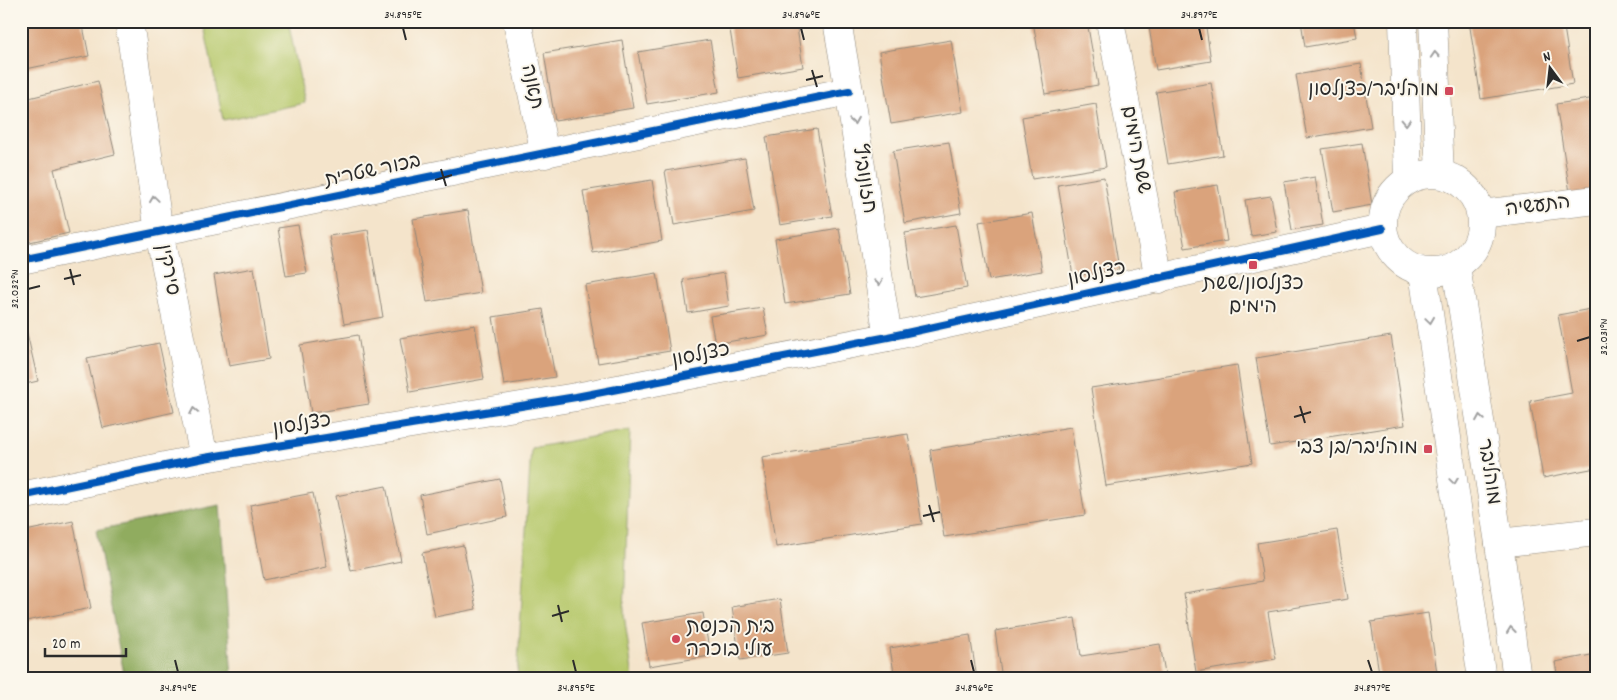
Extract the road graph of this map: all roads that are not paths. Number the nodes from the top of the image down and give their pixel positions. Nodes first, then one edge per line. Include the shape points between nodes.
1 (129, 21) edge
2 (516, 21) edge
3 (837, 21) edge
4 (1110, 21) edge
5 (1403, 21) edge
6 (1433, 21) edge
7 (850, 91) junction
8 (545, 154) junction
9 (1440, 174) junction
10 (1408, 179) junction
11 (1596, 200) edge
12 (1480, 214) junction
13 (1382, 228) junction
14 (159, 232) junction
15 (21, 260) edge
16 (1456, 266) junction
17 (1423, 272) junction
18 (1159, 279) junction
19 (888, 337) junction
20 (204, 458) junction
21 (21, 496) edge
22 (1596, 532) edge
23 (1499, 543) junction
24 (1482, 679) edge
25 (1517, 679) edge

14 -> 1 street, סירקין
2 - 8 street, תאנה
3 - 7 street, חזונוביץ
4 - 18 street, ששת הימים
5 -> 10 street
9 -> 6 street
7 - 8 street, בכור שטרית
7 -> 19 street, חזונוביץ
8 - 14 street, בכור שטרית
9 - 10 street
9 - 12 street via 1467,188
10 - 13 street via 1388,200
11 - 12 street, התעשיה
12 - 16 street via 1476,244 1468,257
13 - 17 street via 1386,244 1396,257
13 - 18 street, כצנלסון
14 - 15 street, בכור שטרית
20 -> 14 street, סירקין
16 - 17 street via 1440,272
23 -> 16 street, מוהליבר
17 -> 24 street, מוהליבר
18 - 19 street, כצנלסון
19 - 20 street, כצנלסון via 576,396
20 - 21 street, כצנלסון
22 - 23 street
25 -> 23 street, מוהליבר

